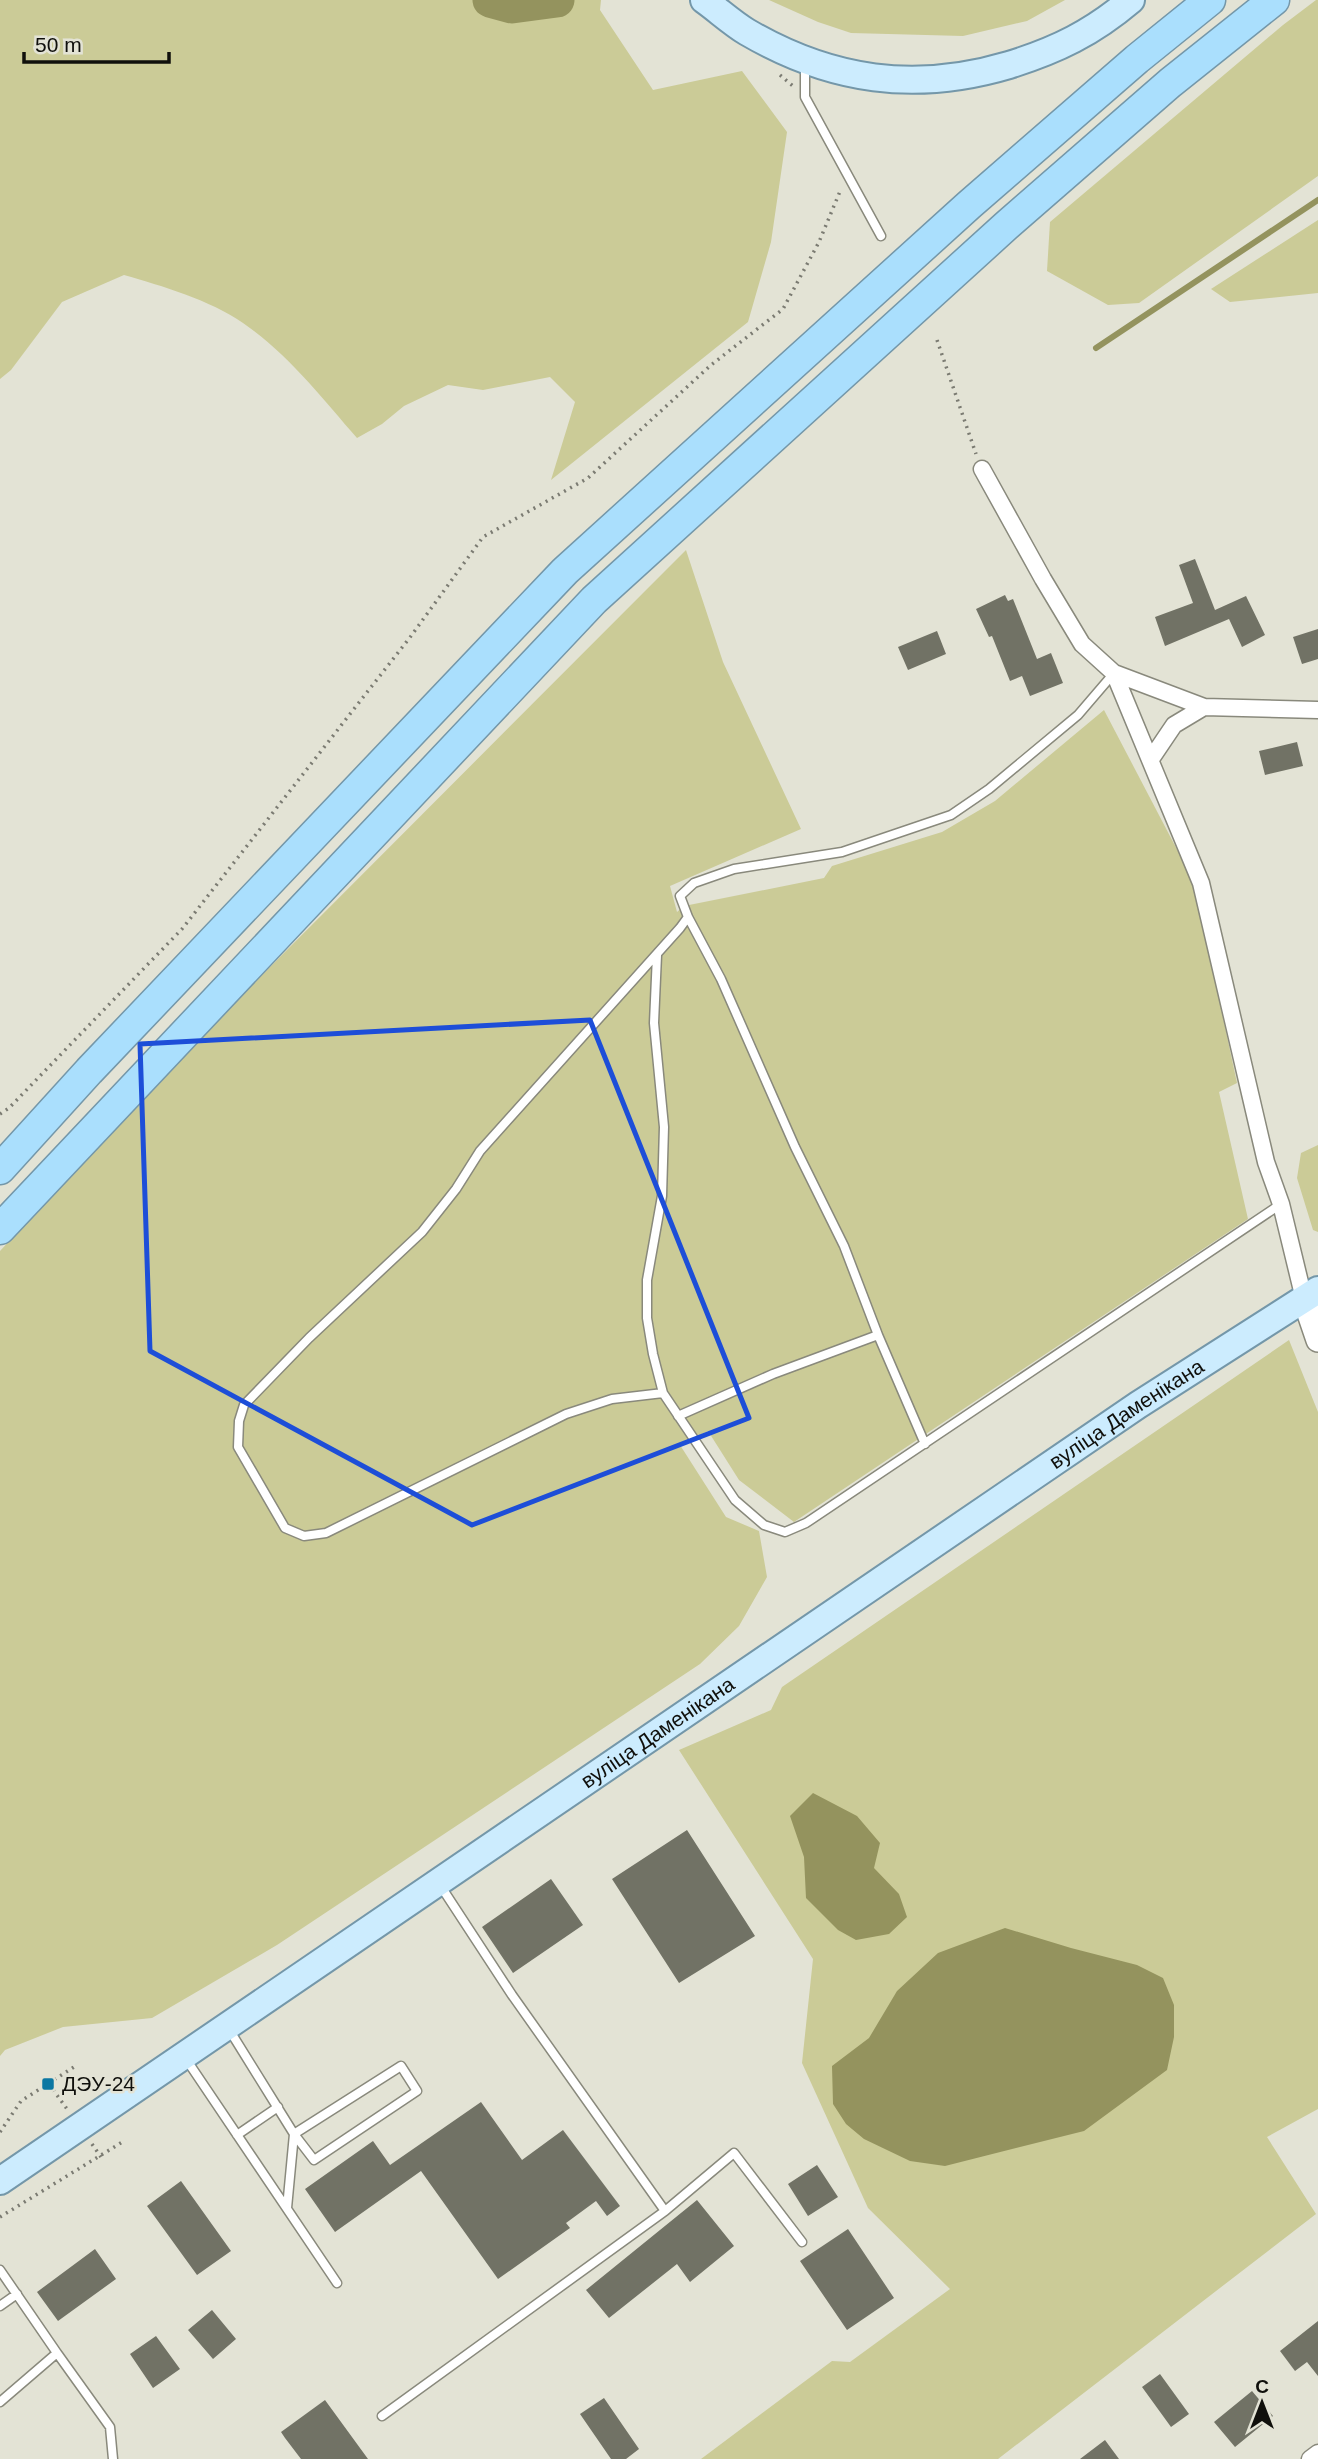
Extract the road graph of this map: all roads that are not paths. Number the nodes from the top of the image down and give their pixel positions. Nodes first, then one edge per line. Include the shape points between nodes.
1 (704, 0) edge
2 (1130, 0) edge
3 (1210, 0) edge
4 (1274, 0) edge
5 (805, 60) junction
6 (881, 236) dead end
7 (982, 469) road end
8 (1114, 673) junction
9 (1204, 708) junction
10 (1318, 710) edge
11 (1151, 759) junction
12 (688, 917) junction
13 (657, 955) junction
14 (0, 1169) edge
15 (1281, 1204) junction
16 (0, 1229) edge
17 (1311, 1294) edge
18 (878, 1335) junction
19 (1318, 1339) edge
20 (663, 1393) junction
21 (678, 1416) junction
22 (925, 1444) junction
23 (438, 1882) junction
24 (227, 2026) junction
25 (183, 2056) junction
26 (278, 2107) junction
27 (295, 2134) junction
28 (237, 2135) junction
29 (2, 2193) edge
30 (286, 2208) junction
31 (665, 2211) junction
32 (802, 2242) dead end
33 (0, 2270) edge
34 (337, 2283) dead end
35 (17, 2294) junction
36 (0, 2306) edge
37 (57, 2353) junction
38 (0, 2402) edge
39 (382, 2416) dead end
40 (1318, 2452) edge
41 (113, 2459) edge
42 (1310, 2459) edge

1 - 5 main road via 746,31
2 - 5 main road via 1065,45 974,74 915,81 865,77
3 - 14 highway via 969,205 565,571
4 - 16 highway via 1170,83 1007,225 594,600
5 - 6 lane via 805,97
7 - 8 street via 1082,644
8 - 9 street
8 - 11 street
8 - 12 lane via 1078,715 951,815 842,852 734,869 694,883 680,896
9 - 10 street
9 - 11 street via 1174,725
11 - 15 street via 1201,883 1266,1163
12 - 13 lane
12 - 18 lane via 844,1246
13 - 20 lane via 654,1023 664,1127 663,1196 648,1280 648,1318
13 - 20 lane via 480,1151 422,1233 244,1405 238,1447 285,1528 304,1536 326,1533 566,1414 612,1399
15 - 17 street
15 - 22 lane
17 - 19 street
17 - 23 main road, вуліца Даменікана via 1138,1405
18 - 21 lane
18 - 22 lane
20 - 21 lane
21 - 22 lane via 735,1500 764,1525 785,1532 806,1523
23 - 24 main road, вуліца Даменікана
23 - 31 lane
24 - 25 main road, вуліца Даменікана
24 - 26 lane
25 - 28 lane
25 - 29 main road, вуліца Даменікана
26 - 27 lane
26 - 28 lane
27 - 27 lane via 401,2066 417,2091 314,2160
27 - 30 lane
28 - 30 lane
30 - 34 lane
31 - 32 lane via 734,2153
31 - 39 lane
33 - 35 lane
35 - 36 lane
35 - 37 lane
37 - 38 lane
37 - 41 lane via 110,2427
40 - 42 street

